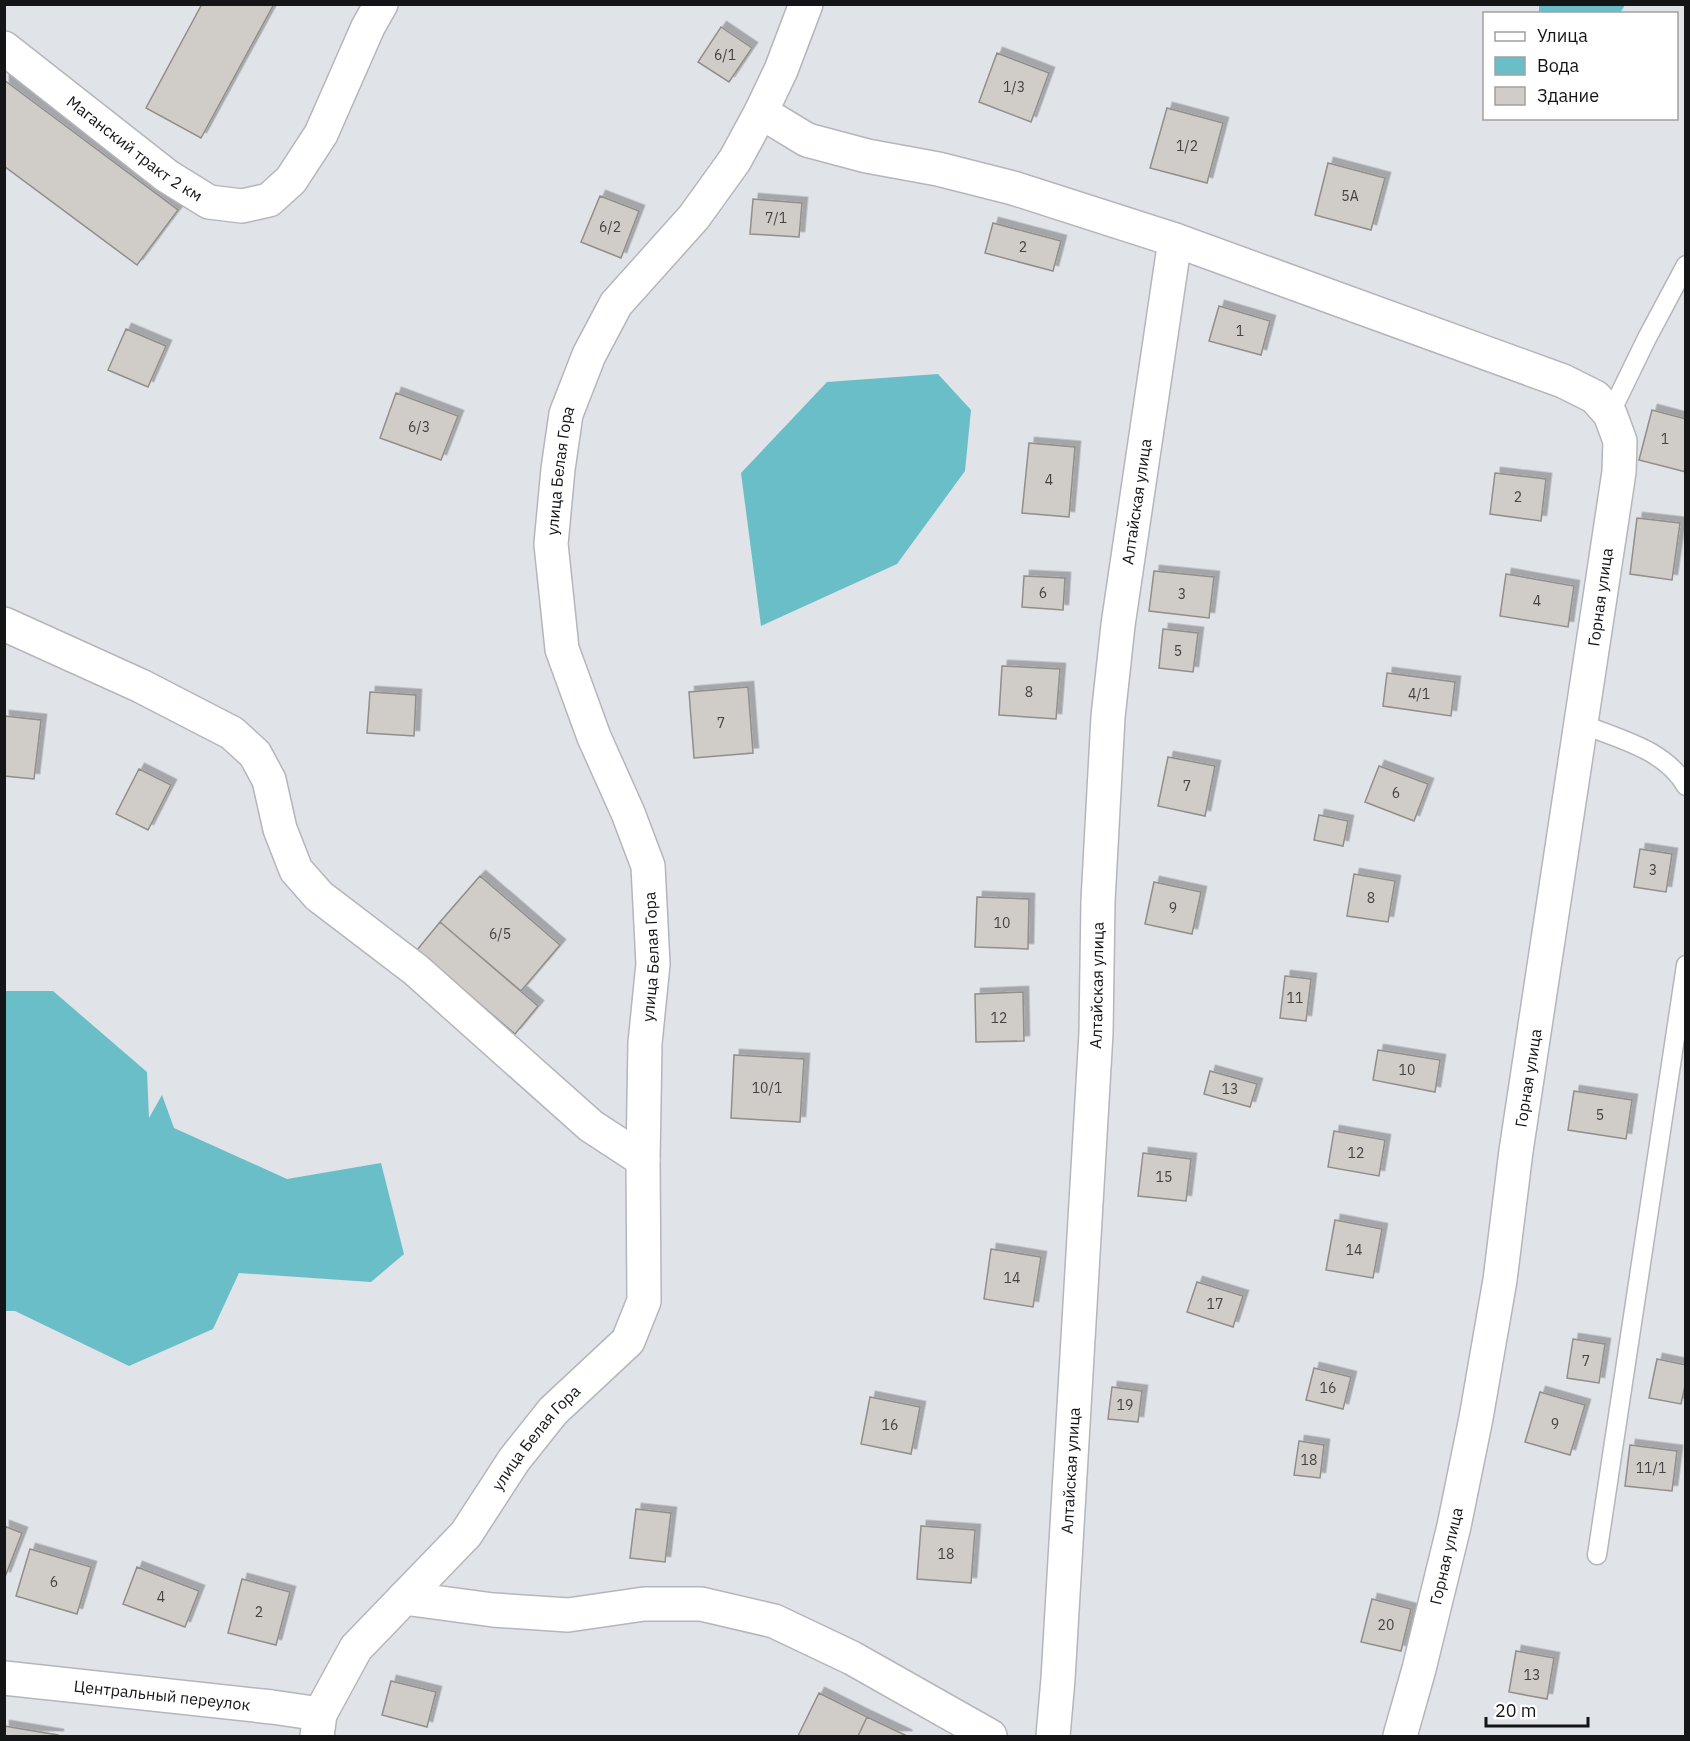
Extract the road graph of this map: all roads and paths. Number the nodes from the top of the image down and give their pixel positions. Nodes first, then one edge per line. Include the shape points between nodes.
1 (381, 4) edge
2 (806, 4) edge
3 (4, 48) edge
4 (761, 112) junction
5 (1175, 240) junction
6 (1686, 265) edge
7 (1610, 414) junction
8 (4, 624) edge
9 (1582, 724) junction
10 (1686, 786) edge
11 (1686, 965) edge
12 (643, 1160) junction
13 (1597, 1555) dead end
14 (404, 1598) junction
15 (4, 1678) edge
16 (319, 1725) edge
17 (990, 1737) edge
18 (1053, 1737) edge
19 (1400, 1737) edge

1 - 3 street, Маганский тракт 2 км via 321,134 291,180 269,200 242,206 209,202 167,176
2 - 4 street, улица Белая Гора
4 - 5 street via 807,140 1013,188
4 - 12 street, улица Белая Гора via 735,160 694,218 616,304 589,355 566,414 558,470 551,544 562,649 648,866 653,964 645,1043
5 - 7 street via 1563,381 1595,397
5 - 18 street, Алтайская улица via 1118,625 1108,728 1095,1045
6 - 7 lane
7 - 9 street, Горная улица via 1620,441 1619,472
8 - 12 street via 141,686 232,733 255,754 268,780 280,829 296,870 319,896 416,970 591,1126
9 - 10 lane via 1649,750 1669,765
9 - 19 street, Горная улица via 1476,1418 1454,1526
11 - 13 lane
12 - 14 street, улица Белая Гора via 644,1301 628,1341 553,1411 514,1460 466,1534
14 - 16 street, улица Белая Гора via 356,1648
14 - 17 street via 568,1615 644,1604 701,1604 774,1621 852,1658
15 - 16 street, Центральный переулок

